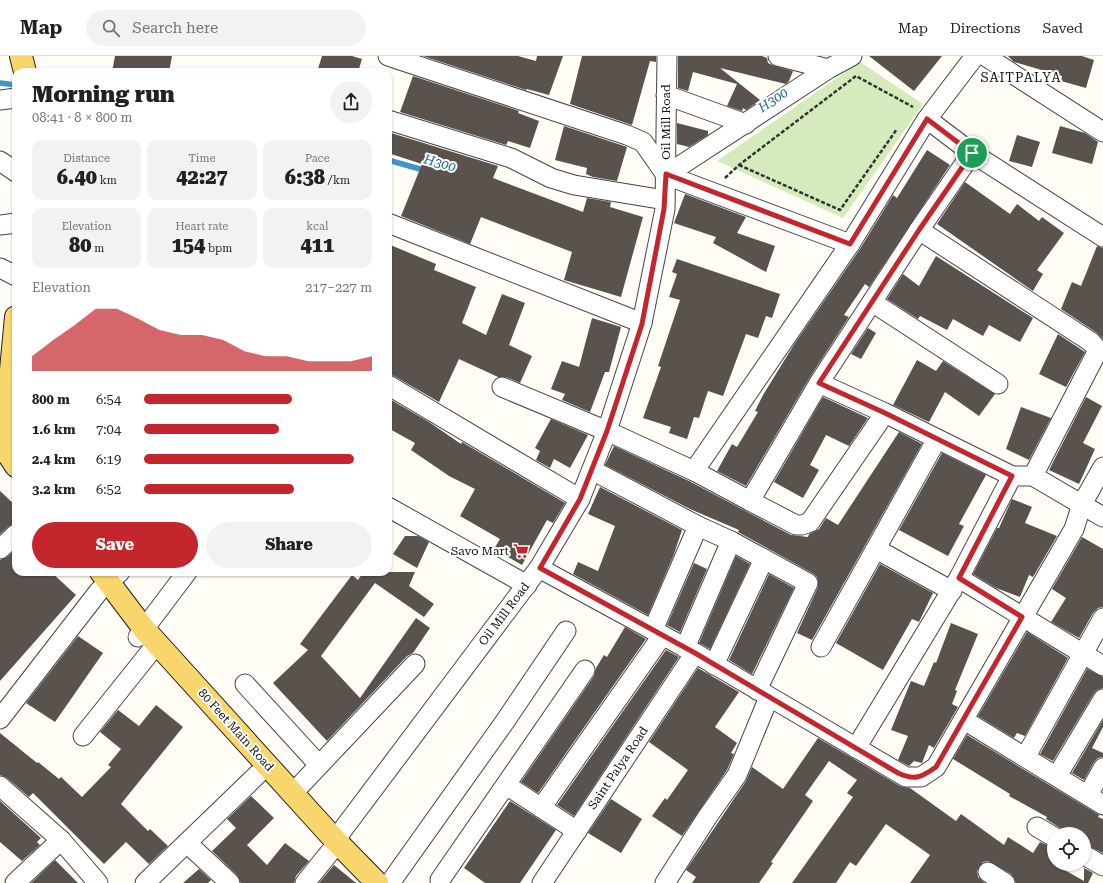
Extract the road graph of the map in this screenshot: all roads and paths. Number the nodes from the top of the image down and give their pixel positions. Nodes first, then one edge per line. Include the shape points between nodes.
1 (21, 56) edge
2 (388, 56) edge
3 (667, 56) edge
4 (778, 56) edge
5 (852, 56) edge
6 (975, 56) edge
7 (985, 56) edge
8 (24, 68) edge
9 (828, 69) junction
10 (666, 95) junction
11 (12, 98) edge
12 (0, 100) edge
13 (909, 113) dead end
14 (927, 119) junction
15 (392, 121) edge
16 (746, 124) junction
17 (899, 126) dead end
18 (1103, 132) edge
19 (972, 153) junction
20 (0, 161) edge
21 (12, 169) edge
22 (666, 174) junction
23 (665, 200) junction
24 (12, 224) edge
25 (0, 225) edge
26 (392, 225) edge
27 (919, 230) junction
28 (1103, 237) edge
29 (850, 244) junction
30 (0, 268) edge
31 (12, 274) edge
32 (872, 302) junction
33 (642, 324) junction
34 (1100, 342) edge
35 (12, 360) edge
36 (819, 383) junction
37 (998, 384) dead end
38 (392, 387) edge
39 (502, 387) dead end
40 (885, 413) junction
41 (0, 420) edge
42 (607, 431) junction
43 (938, 438) junction
44 (8, 451) edge
45 (1103, 467) edge
46 (592, 470) junction
47 (694, 471) junction
48 (1012, 476) junction
49 (1033, 476) junction
50 (580, 499) junction
51 (750, 501) junction
52 (1082, 504) junction
53 (392, 510) edge
54 (1103, 517) edge
55 (698, 526) junction
56 (12, 538) edge
57 (730, 541) junction
58 (0, 549) edge
59 (876, 549) junction
60 (764, 559) junction
61 (540, 568) junction
62 (96, 576) edge
63 (184, 576) edge
64 (107, 580) edge
65 (955, 584) junction
66 (527, 585) junction
67 (1022, 617) junction
68 (1103, 618) edge
69 (566, 631) dead end
70 (658, 633) junction
71 (145, 639) junction
72 (821, 648) dead end
73 (690, 650) junction
74 (1082, 654) junction
75 (415, 664) dead end
76 (714, 665) junction
77 (1103, 666) edge
78 (586, 670) dead end
79 (245, 684) dead end
80 (763, 694) junction
81 (1103, 699) edge
82 (0, 719) edge
83 (964, 720) junction
84 (83, 736) dead end
85 (856, 748) junction
86 (1026, 756) junction
87 (319, 766) junction
88 (1103, 768) edge
89 (258, 774) junction
90 (1057, 776) junction
91 (506, 785) junction
92 (0, 786) edge
93 (293, 793) junction
94 (1095, 800) edge
95 (541, 808) junction
96 (1037, 827) dead end
97 (577, 831) junction
98 (1047, 833) edge
99 (61, 840) junction
100 (187, 843) junction
101 (332, 846) junction
102 (1091, 859) edge
103 (1103, 866) edge
104 (988, 872) dead end
105 (440, 880) dead end
106 (15, 883) edge
107 (98, 883) edge
108 (146, 883) edge
109 (230, 883) edge
110 (305, 883) edge
111 (359, 883) edge
112 (377, 883) edge
113 (390, 883) edge
114 (542, 883) edge
115 (665, 883) edge
116 (1005, 883) edge

1 - 8 main road
2 - 22 street via 644,142
3 - 10 street, Oil Mill Road
4 - 9 street
5 - 9 street
6 - 14 street
7 - 18 street
9 - 16 street
10 - 16 street
10 - 22 street, Oil Mill Road
11 - 12 street
13 - 17 path via 913,107 856,76 739,165 840,210
14 - 19 street
14 - 29 street
15 - 23 street via 511,158 551,178 574,185
16 - 22 street
19 - 27 street
19 - 28 street
20 - 21 street
22 - 23 street, Oil Mill Road
22 - 29 street
23 - 33 street, Oil Mill Road
24 - 25 street
26 - 33 street
27 - 32 street
27 - 34 street
29 - 47 street
30 - 31 street
32 - 36 street
32 - 37 street
33 - 42 street, Oil Mill Road
34 - 49 street via 1098,353
35 - 41 main road
36 - 40 street
36 - 51 street
38 - 50 street
39 - 42 street
40 - 43 street
40 - 51 street via 810,522 796,525
41 - 44 main road
42 - 46 street, Oil Mill Road
42 - 47 street
43 - 48 street
43 - 59 street
45 - 52 street
46 - 50 street, Oil Mill Road
46 - 55 street
47 - 51 street
48 - 49 street
48 - 65 street
49 - 52 street
50 - 61 street, Oil Mill Road
52 - 54 street
52 - 67 street via 1074,529
53 - 66 street
55 - 57 street
55 - 70 street
56 - 58 street
57 - 60 street
57 - 73 street, Saint Palya Road
59 - 65 street
59 - 72 street
60 - 76 street
60 - 80 street via 808,582
61 - 66 street, Oil Mill Road
61 - 70 street
62 - 64 main road, 80 Feet Main Road
63 - 71 street
64 - 71 main road, 80 Feet Main Road
64 - 82 street
65 - 67 street
65 - 85 street
66 - 101 street, Oil Mill Road
67 - 74 street
67 - 83 street
68 - 74 street
69 - 113 street
70 - 73 street
70 - 95 street
71 - 84 street
71 - 89 main road, 80 Feet Main Road
71 - 93 main road, 80 Feet Main Road
73 - 76 street
73 - 97 street, Saint Palya Road
74 - 77 street
74 - 86 street
75 - 87 street
76 - 80 street
78 - 91 street
79 - 87 street
80 - 85 street
80 - 115 street via 737,775
81 - 90 street
83 - 85 street via 936,767 921,777 906,777
83 - 86 street
86 - 90 street
87 - 93 street
88 - 94 street
89 - 100 street
89 - 101 main road, 80 Feet Main Road
90 - 94 street
91 - 95 street
91 - 105 street
92 - 99 street
93 - 101 main road, 80 Feet Main Road
95 - 97 street
96 - 98 street
97 - 114 street, Saint Palya Road
99 - 106 street
99 - 107 street
100 - 108 street
100 - 109 street
101 - 110 street, Oil Mill Road
101 - 111 main road, 80 Feet Main Road
101 - 112 main road, 80 Feet Main Road
102 - 103 street
104 - 116 street

